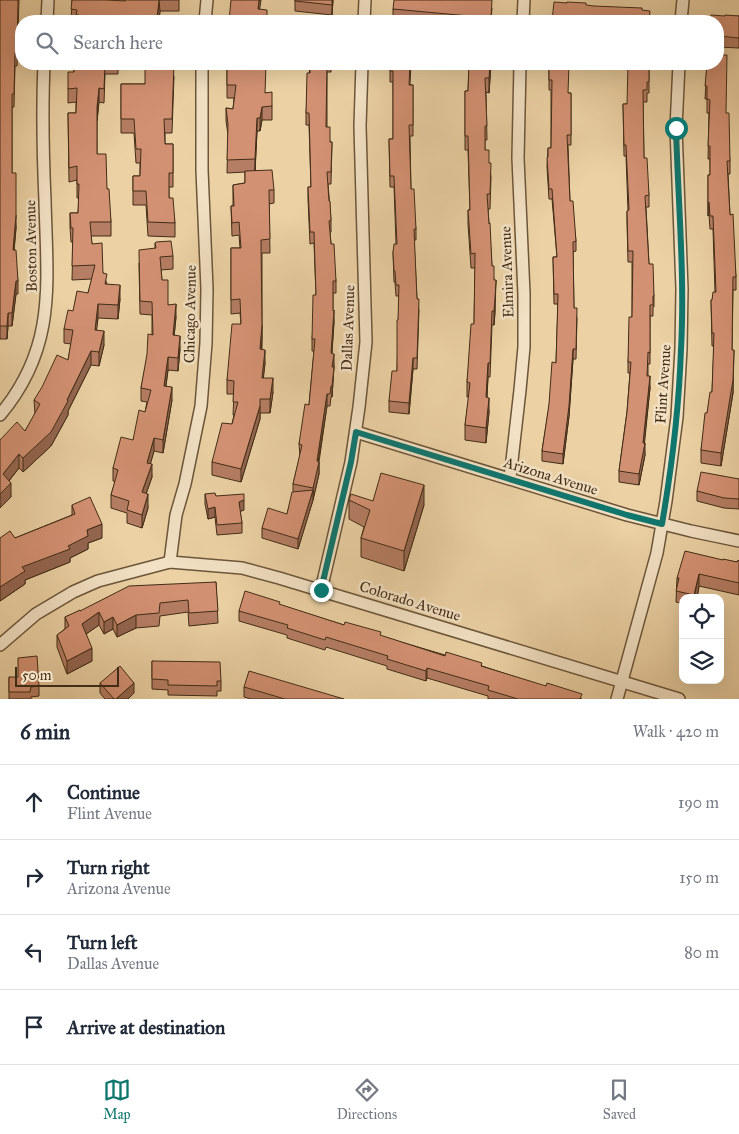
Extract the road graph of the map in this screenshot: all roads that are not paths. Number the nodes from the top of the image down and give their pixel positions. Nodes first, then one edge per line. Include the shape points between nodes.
1 (48, 0) edge
2 (207, 0) edge
3 (365, 0) edge
4 (524, 0) edge
5 (683, 0) edge
6 (47, 15) edge
7 (206, 15) edge
8 (364, 15) edge
9 (523, 15) edge
10 (682, 15) edge
11 (44, 70) edge
12 (202, 70) edge
13 (362, 70) edge
14 (520, 70) edge
15 (679, 70) edge
16 (0, 416) edge
17 (356, 432) junction
18 (510, 478) junction
19 (662, 524) junction
20 (739, 541) edge
21 (170, 562) junction
22 (321, 590) junction
23 (0, 645) edge
24 (622, 682) junction
25 (617, 699) edge
26 (679, 699) edge

1 - 6 street
2 - 7 street
3 - 8 street
4 - 9 street
5 - 10 street
11 - 16 street, Boston Avenue via 47,302 35,356 21,386
12 - 21 street, Chicago Avenue via 206,344 201,406 176,515
13 - 17 street, Dallas Avenue via 366,342
14 - 18 street, Elmira Avenue via 518,158 524,347
15 - 19 street, Flint Avenue via 676,128 682,349 677,416
17 - 18 street, Arizona Avenue
17 - 22 street, Dallas Avenue
18 - 19 street, Arizona Avenue
19 - 20 street, Arizona Avenue
19 - 24 street, Flint Avenue
21 - 22 street, Colorado Avenue via 242,568
21 - 23 street, Colorado Avenue via 111,577 73,592 36,614
22 - 24 street, Colorado Avenue
24 - 25 street, Flint Avenue
24 - 26 street, Colorado Avenue

